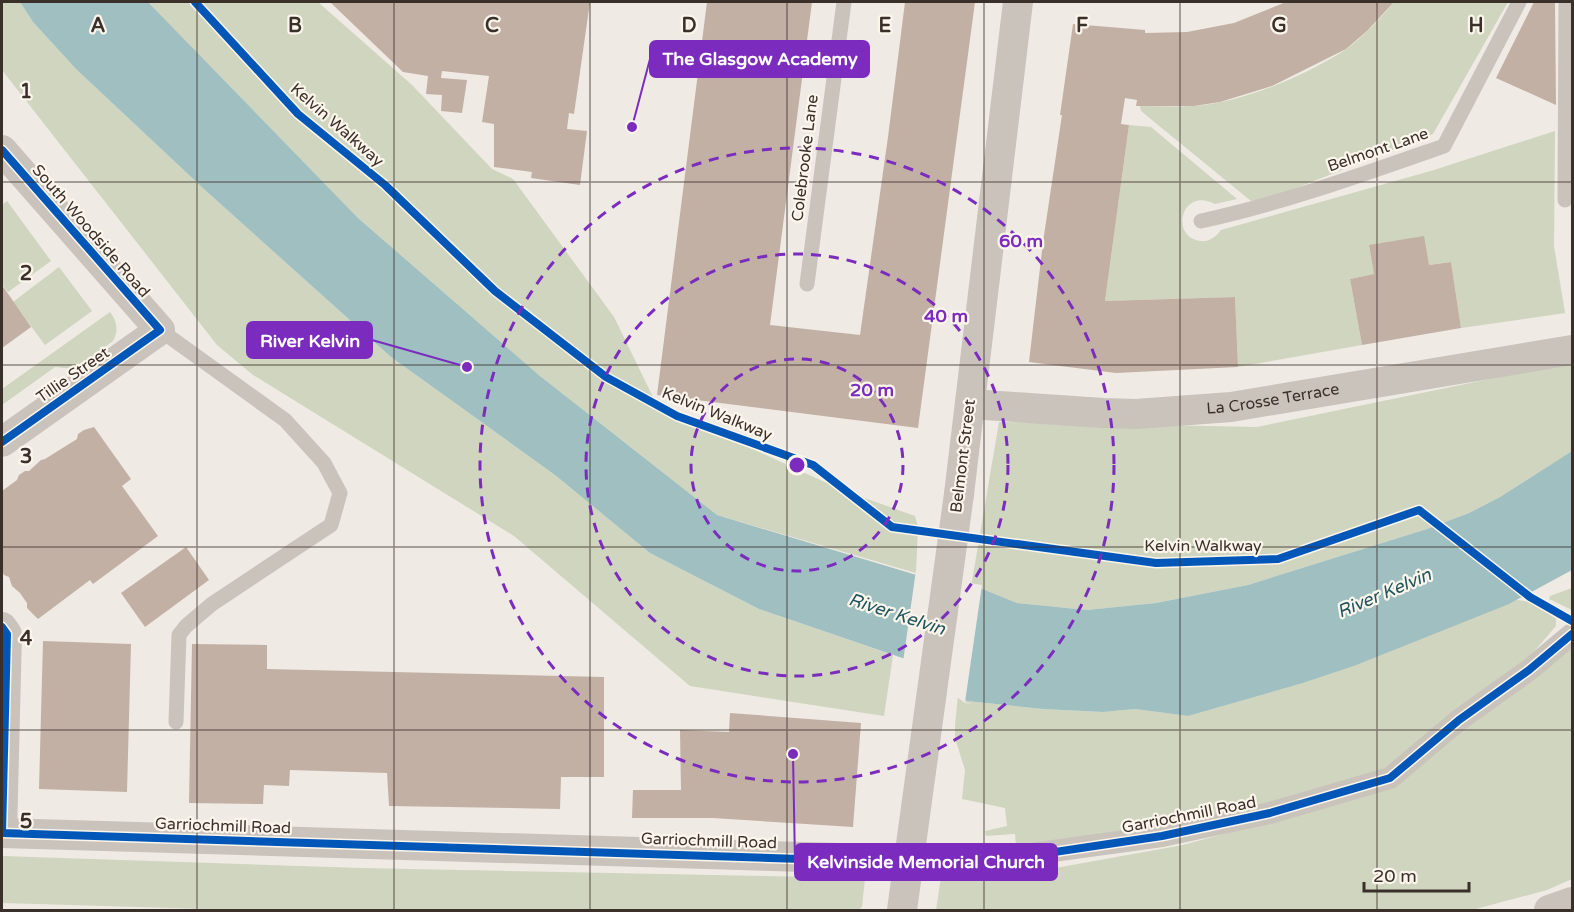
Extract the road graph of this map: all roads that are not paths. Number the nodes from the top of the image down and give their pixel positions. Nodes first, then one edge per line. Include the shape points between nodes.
1 (844, 2) edge
2 (1018, 2) edge
3 (1519, 2) edge
4 (1566, 2) edge
5 (2, 150) edge
6 (1565, 200) dead end
7 (1201, 221) dead end
8 (807, 284) dead end
9 (160, 330) junction
10 (1572, 350) edge
11 (970, 404) junction
12 (2, 442) edge
13 (2, 627) edge
14 (1572, 634) edge
15 (176, 722) dead end
16 (2, 833) edge
17 (873, 859) joint
18 (1572, 902) edge
19 (902, 910) edge
20 (1549, 910) edge

1 - 8 lane, Colebrooke Lane
2 - 11 street, Belmont Street
3 - 7 lane, Belmont Lane via 1444,146 1267,206
4 - 6 lane
5 - 9 street, South Woodside Road
9 - 12 street, Tillie Street
9 - 15 lane, South Woodside Road via 285,420 324,463 340,493 332,525 212,603 179,635
10 - 11 street, La Crosse Terrace via 1231,407 1114,414
11 - 19 street, Belmont Street, bridge
13 - 16 street via 7,634
14 - 17 street, Garriochmill Road via 1390,778 1270,813 1162,836 958,864
16 - 17 street, Garriochmill Road
18 - 20 street

